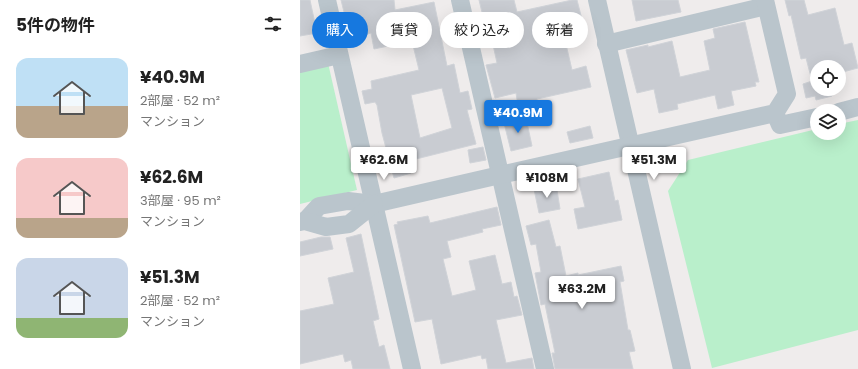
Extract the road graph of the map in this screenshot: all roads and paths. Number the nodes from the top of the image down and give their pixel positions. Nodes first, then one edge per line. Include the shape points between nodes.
1 (327, 0) edge
2 (460, 0) edge
3 (597, 0) edge
4 (766, 3) edge
5 (606, 44) junction
6 (339, 55) junction
7 (300, 64) edge
8 (858, 107) edge
9 (846, 110) edge
10 (775, 113) junction
11 (810, 119) edge
12 (630, 145) junction
13 (500, 175) junction
14 (374, 204) junction
15 (302, 221) edge
16 (412, 369) edge
17 (545, 369) edge
18 (682, 369) edge

1 - 6 street
2 - 13 street
3 - 5 street
4 - 5 street
4 - 10 street via 786,94
5 - 12 street
6 - 7 street
6 - 14 street
8 - 9 street
10 - 11 street via 780,125
10 - 12 street
12 - 13 street
12 - 18 street
13 - 14 street
13 - 17 street
14 - 15 street via 349,224 326,227
14 - 16 street

